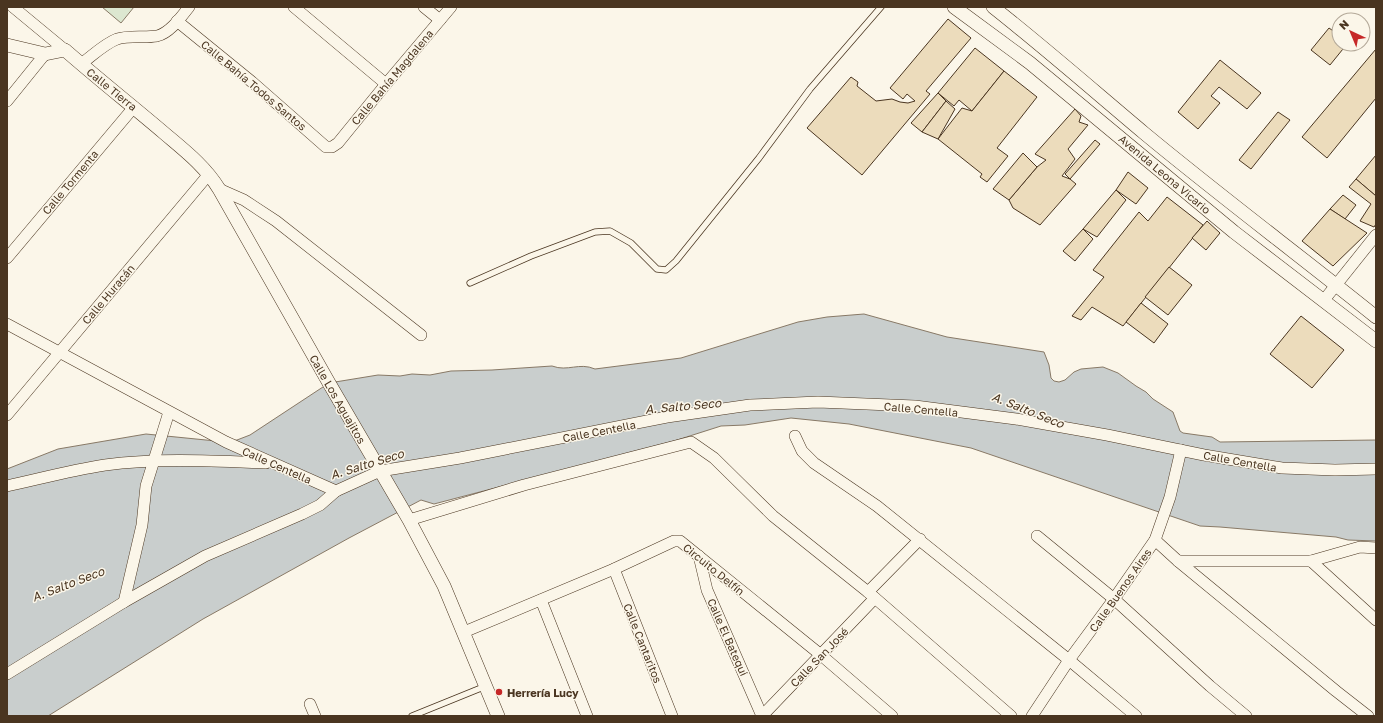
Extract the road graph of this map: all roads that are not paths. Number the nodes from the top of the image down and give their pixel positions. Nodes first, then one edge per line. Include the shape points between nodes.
1 (13, 7) edge
2 (189, 7) edge
3 (294, 7) edge
4 (424, 7) edge
5 (451, 7) edge
6 (881, 7) edge
7 (954, 7) edge
8 (993, 7) edge
9 (440, 20) junction
10 (177, 21) junction
11 (7, 45) edge
12 (65, 50) junction
13 (45, 54) junction
14 (81, 64) junction
15 (386, 84) junction
16 (7, 100) edge
17 (134, 107) junction
18 (332, 147) joint
19 (209, 174) junction
20 (220, 189) junction
21 (1376, 235) edge
22 (7, 258) edge
23 (470, 284) dead end
24 (1336, 285) junction
25 (1324, 300) junction
26 (1376, 317) edge
27 (7, 324) edge
28 (421, 335) dead end
29 (1376, 342) edge
30 (59, 351) junction
31 (169, 412) junction
32 (7, 415) edge
33 (794, 436) dead end
34 (1180, 450) junction
35 (153, 461) junction
36 (273, 463) junction
37 (1376, 469) edge
38 (380, 471) junction
39 (7, 486) edge
40 (336, 491) junction
41 (408, 520) junction
42 (1037, 536) dead end
43 (920, 539) junction
44 (1155, 540) junction
45 (1376, 548) edge
46 (698, 556) junction
47 (1178, 561) junction
48 (1311, 561) junction
49 (614, 569) junction
50 (871, 595) junction
51 (1114, 599) junction
52 (541, 600) junction
53 (124, 602) junction
54 (1376, 620) edge
55 (464, 632) junction
56 (821, 655) junction
57 (1070, 660) junction
58 (7, 674) edge
59 (486, 686) junction
60 (310, 704) dead end
61 (315, 716) edge
62 (412, 716) edge
63 (498, 716) edge
64 (587, 716) edge
65 (672, 716) edge
66 (762, 716) edge
67 (892, 716) edge
68 (1011, 716) edge
69 (1032, 716) edge
70 (1136, 716) edge
71 (1246, 716) edge
72 (1368, 716) edge

1 - 12 street, Calle Tierra
2 - 10 street
3 - 15 street
4 - 9 street
5 - 9 street, Calle Bahía Magdalena
6 - 23 lane via 810,89 759,158 666,270 657,269 631,243 610,231 595,232 531,256
7 - 25 street, Avenida Leona Vicario via 1030,63 1234,232
8 - 24 street, Avenida Leona Vicario via 1249,218
9 - 15 street, Calle Bahía Magdalena
10 - 14 street via 158,36 124,37 114,40
10 - 18 street, Calle Bahía Todos Santos via 326,147
11 - 13 street
12 - 13 street
12 - 14 street, Calle Tierra
13 - 16 street
14 - 17 street, Calle Tierra
15 - 18 street, Calle Bahía Magdalena
17 - 19 street, Calle Tierra
17 - 22 street, Calle Tormenta
19 - 20 street, Calle Los Aguajitos
19 - 30 street, Calle Huracán
20 - 28 street via 276,220
20 - 38 street, Calle Los Aguajitos
21 - 24 street
24 - 25 street
24 - 26 street, Avenida Leona Vicario
25 - 29 street, Avenida Leona Vicario
27 - 30 street, Calle Centella
30 - 31 street, Calle Centella
30 - 32 street, Calle Huracán
31 - 35 street
31 - 36 street, Calle Centella
33 - 43 street via 802,451 814,464 877,506
34 - 37 street, Calle Centella via 1282,468
34 - 38 street, Calle Centella via 1016,419 915,406 818,402 750,405 675,416 467,457
34 - 44 street, Calle Buenos Aires via 1170,497
35 - 36 street
35 - 39 street via 105,465
35 - 53 street via 146,486 142,525
36 - 40 street, Calle Centella
38 - 40 street, Calle Centella
38 - 41 street, Calle Los Aguajitos
40 - 53 street via 320,505 205,556
41 - 50 street via 524,485 691,442 714,458 774,516
41 - 55 street, Calle Los Aguajitos via 444,586
42 - 51 street
43 - 50 street, Calle San José
43 - 57 street
44 - 47 street
44 - 51 street, Calle Buenos Aires
45 - 48 street via 1360,547
46 - 49 street, Circuito Delfín via 680,541 674,541
46 - 56 street, Circuito Delfín
46 - 66 street, Calle El Batequi via 707,590
47 - 48 street
47 - 72 street
48 - 54 street
49 - 52 street, Circuito Delfín
49 - 65 street, Calle Cantaritos
50 - 56 street, Calle San José
50 - 68 street
51 - 57 street, Calle Buenos Aires
51 - 71 street
52 - 55 street, Circuito Delfín
52 - 64 street
53 - 58 street
55 - 59 street, Calle Los Aguajitos
56 - 66 street, Calle San José
56 - 67 street, Circuito Delfín
57 - 69 street, Calle Buenos Aires
57 - 70 street
59 - 62 lane
59 - 63 street, Calle Los Aguajitos
60 - 61 street

